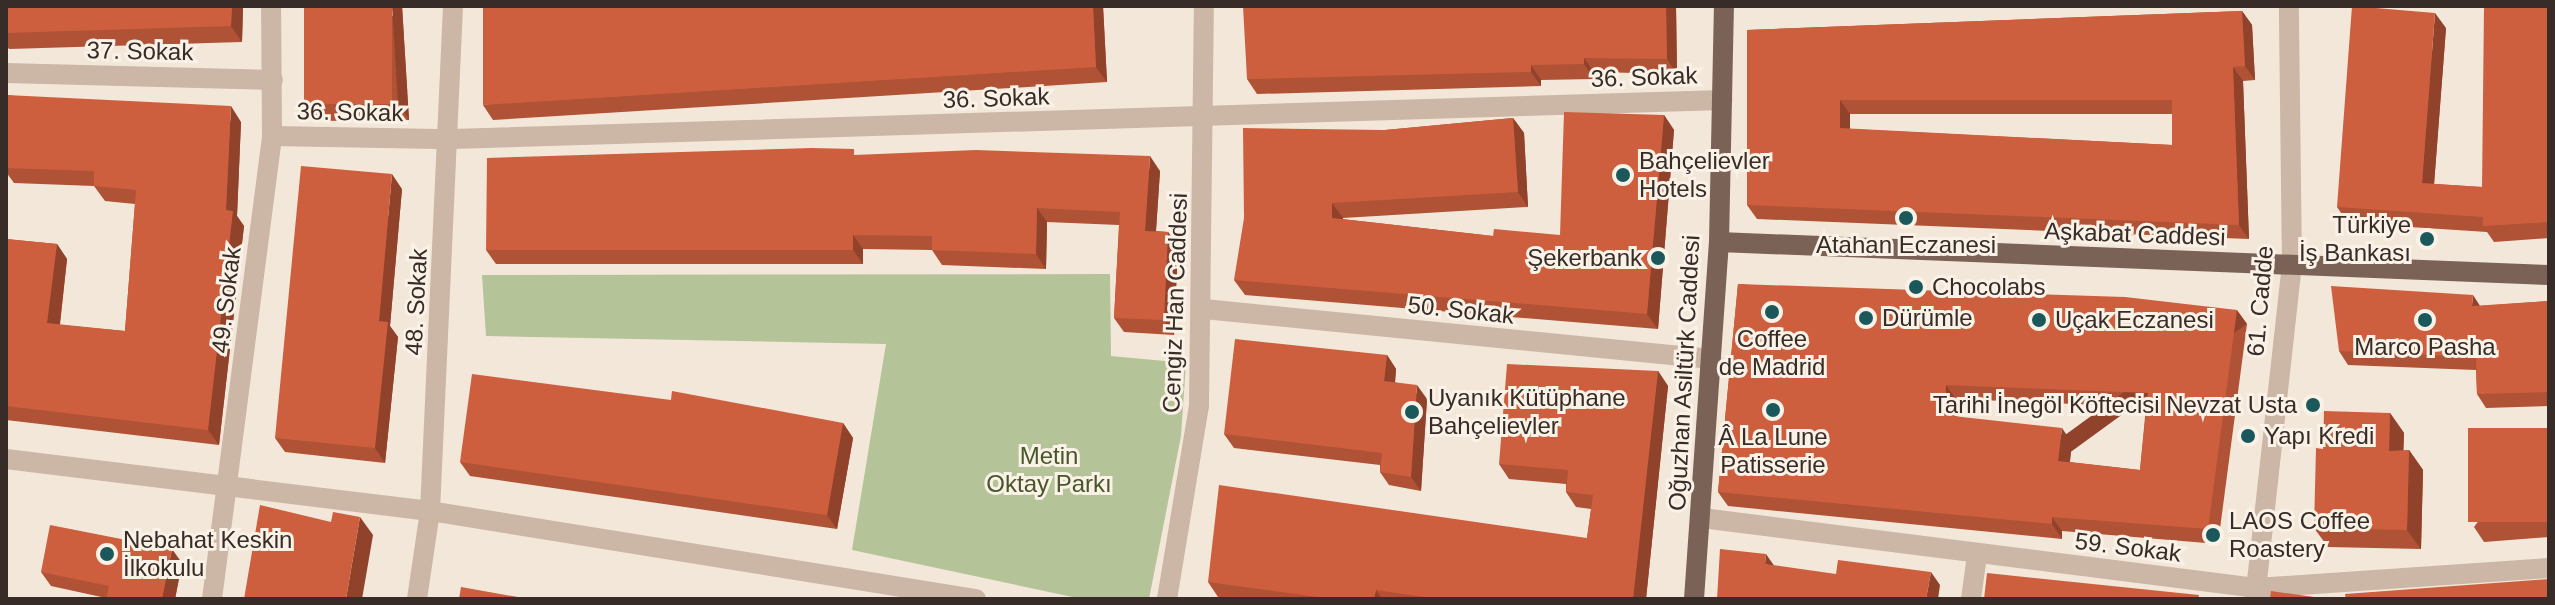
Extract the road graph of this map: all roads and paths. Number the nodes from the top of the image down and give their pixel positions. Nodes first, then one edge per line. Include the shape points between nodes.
1 (271, 6) edge
2 (453, 6) edge
3 (1204, 6) edge
4 (1724, 6) edge
5 (2289, 6) edge
6 (6, 73) edge
7 (273, 80) junction
8 (1722, 100) junction
9 (1207, 119) junction
10 (272, 136) junction
11 (452, 139) junction
12 (1719, 242) junction
13 (2292, 266) junction
14 (2549, 275) edge
15 (1204, 309) junction
16 (1712, 359) junction
17 (6, 459) edge
18 (231, 487) junction
19 (430, 511) junction
20 (1702, 518) junction
21 (1977, 555) junction
22 (2549, 568) edge
23 (2256, 593) edge
24 (212, 599) edge
25 (417, 599) edge
26 (976, 599) edge
27 (1167, 599) edge
28 (1694, 599) edge
29 (1971, 599) edge

1 - 7 street, 49. Sokak
2 - 11 street, 48. Sokak
3 - 9 street, Cengiz Han Caddesi
4 - 8 main road, Oğuzhan Asiltürk Caddesi
5 - 13 street, 61. Cadde
6 - 7 street, 37. Sokak
7 - 10 street, 49. Sokak
8 - 9 street, 36. Sokak
8 - 12 main road, Oğuzhan Asiltürk Caddesi
9 - 11 street, 36. Sokak
9 - 15 street, Cengiz Han Caddesi
10 - 11 street, 36. Sokak
10 - 18 street, 49. Sokak
11 - 19 street, 48. Sokak
12 - 13 main road, Aşkabat Caddesi
12 - 16 main road, Oğuzhan Asiltürk Caddesi
13 - 14 main road, Aşkabat Caddesi
13 - 23 street, 61. Cadde
15 - 16 street, 50. Sokak
15 - 27 street, Cengiz Han Caddesi via 1199,405
16 - 20 main road, Oğuzhan Asiltürk Caddesi
17 - 18 street
18 - 19 street
18 - 24 street, 49. Sokak
19 - 25 street, 48. Sokak
19 - 26 street
20 - 21 street, 59. Sokak
20 - 28 main road, Oğuzhan Asiltürk Caddesi
21 - 23 street, 59. Sokak
21 - 29 street
22 - 23 street, 59. Sokak

